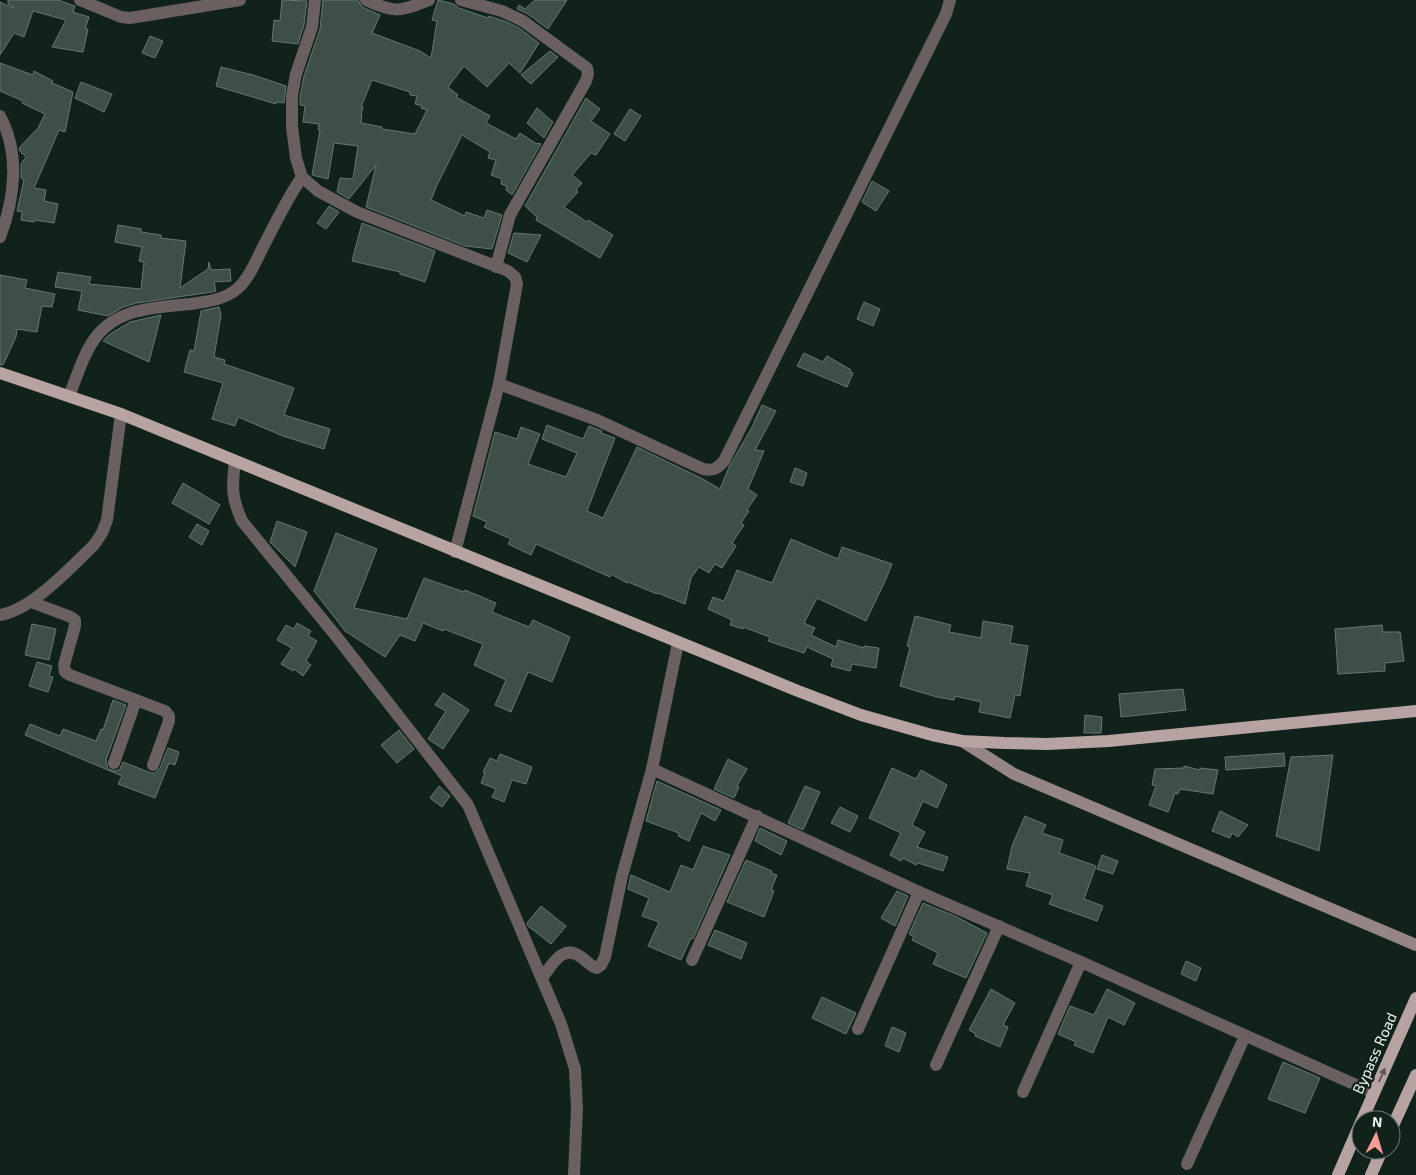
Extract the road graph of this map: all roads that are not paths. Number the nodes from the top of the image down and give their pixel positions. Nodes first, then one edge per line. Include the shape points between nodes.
1 (80, 0) edge
2 (240, 0) edge
3 (315, 0) edge
4 (366, 0) edge
5 (429, 0) edge
6 (461, 0) edge
7 (950, 0) edge
8 (485, 3) edge
9 (0, 116) edge
10 (302, 177) junction
11 (0, 237) edge
12 (496, 267) junction
13 (0, 374) edge
14 (499, 384) junction
15 (69, 396) junction
16 (121, 414) junction
17 (234, 461) junction
18 (455, 552) junction
19 (31, 602) junction
20 (0, 615) edge
21 (678, 643) junction
22 (136, 700) junction
23 (1416, 711) edge
24 (962, 741) junction
25 (114, 763) dead end
26 (153, 765) dead end
27 (652, 769) junction
28 (757, 816) junction
29 (919, 892) junction
30 (999, 926) junction
31 (1416, 945) edge
32 (692, 960) dead end
33 (1081, 962) junction
34 (542, 978) junction
35 (1416, 998) edge
36 (858, 1029) dead end
37 (1245, 1036) junction
38 (936, 1065) dead end
39 (1416, 1075) edge
40 (1023, 1092) dead end
41 (1374, 1093) junction
42 (1366, 1110) edge
43 (1400, 1110) edge
44 (1351, 1144) edge
45 (1378, 1160) edge
46 (1187, 1164) dead end
47 (574, 1175) edge
48 (1338, 1175) edge
49 (1371, 1175) edge

1 - 2 street via 130,18
3 - 10 street via 312,27 292,96 292,127
4 - 5 street via 393,10 406,10
6 - 8 street
7 - 14 street via 946,14 718,468 711,471 703,469 597,420
8 - 12 street via 523,21 582,62 588,74 510,215
9 - 11 street via 7,129 12,152 14,181 11,204
10 - 12 street via 318,191 357,212
10 - 15 street via 249,274 237,289 222,298 202,303 151,308 125,315 107,325 88,351
12 - 14 street via 508,271 517,284
13 - 15 main road
14 - 18 street
15 - 16 main road
16 - 17 main road
16 - 19 street via 107,520 102,534
17 - 18 main road
17 - 34 street via 232,488 242,520 468,805
18 - 21 main road
19 - 20 street
19 - 22 street via 75,620 65,672
21 - 24 main road via 861,715
21 - 27 street
22 - 25 street
22 - 26 street via 165,711 169,716
23 - 24 main road via 1109,741 1048,744
24 - 31 street via 1014,774
27 - 28 street
27 - 34 street via 601,965 597,968 573,952 566,952
28 - 29 street
28 - 32 street
29 - 30 street
29 - 36 street
30 - 33 street
30 - 38 street
33 - 37 street
33 - 40 street
34 - 47 street via 575,1069
41 -> 35 main road, Bypass Road
37 - 41 street
37 - 46 street
39 - 43 main road
41 - 42 main road, Bypass Road
44 - 48 main road, Bypass Road
45 - 49 main road

